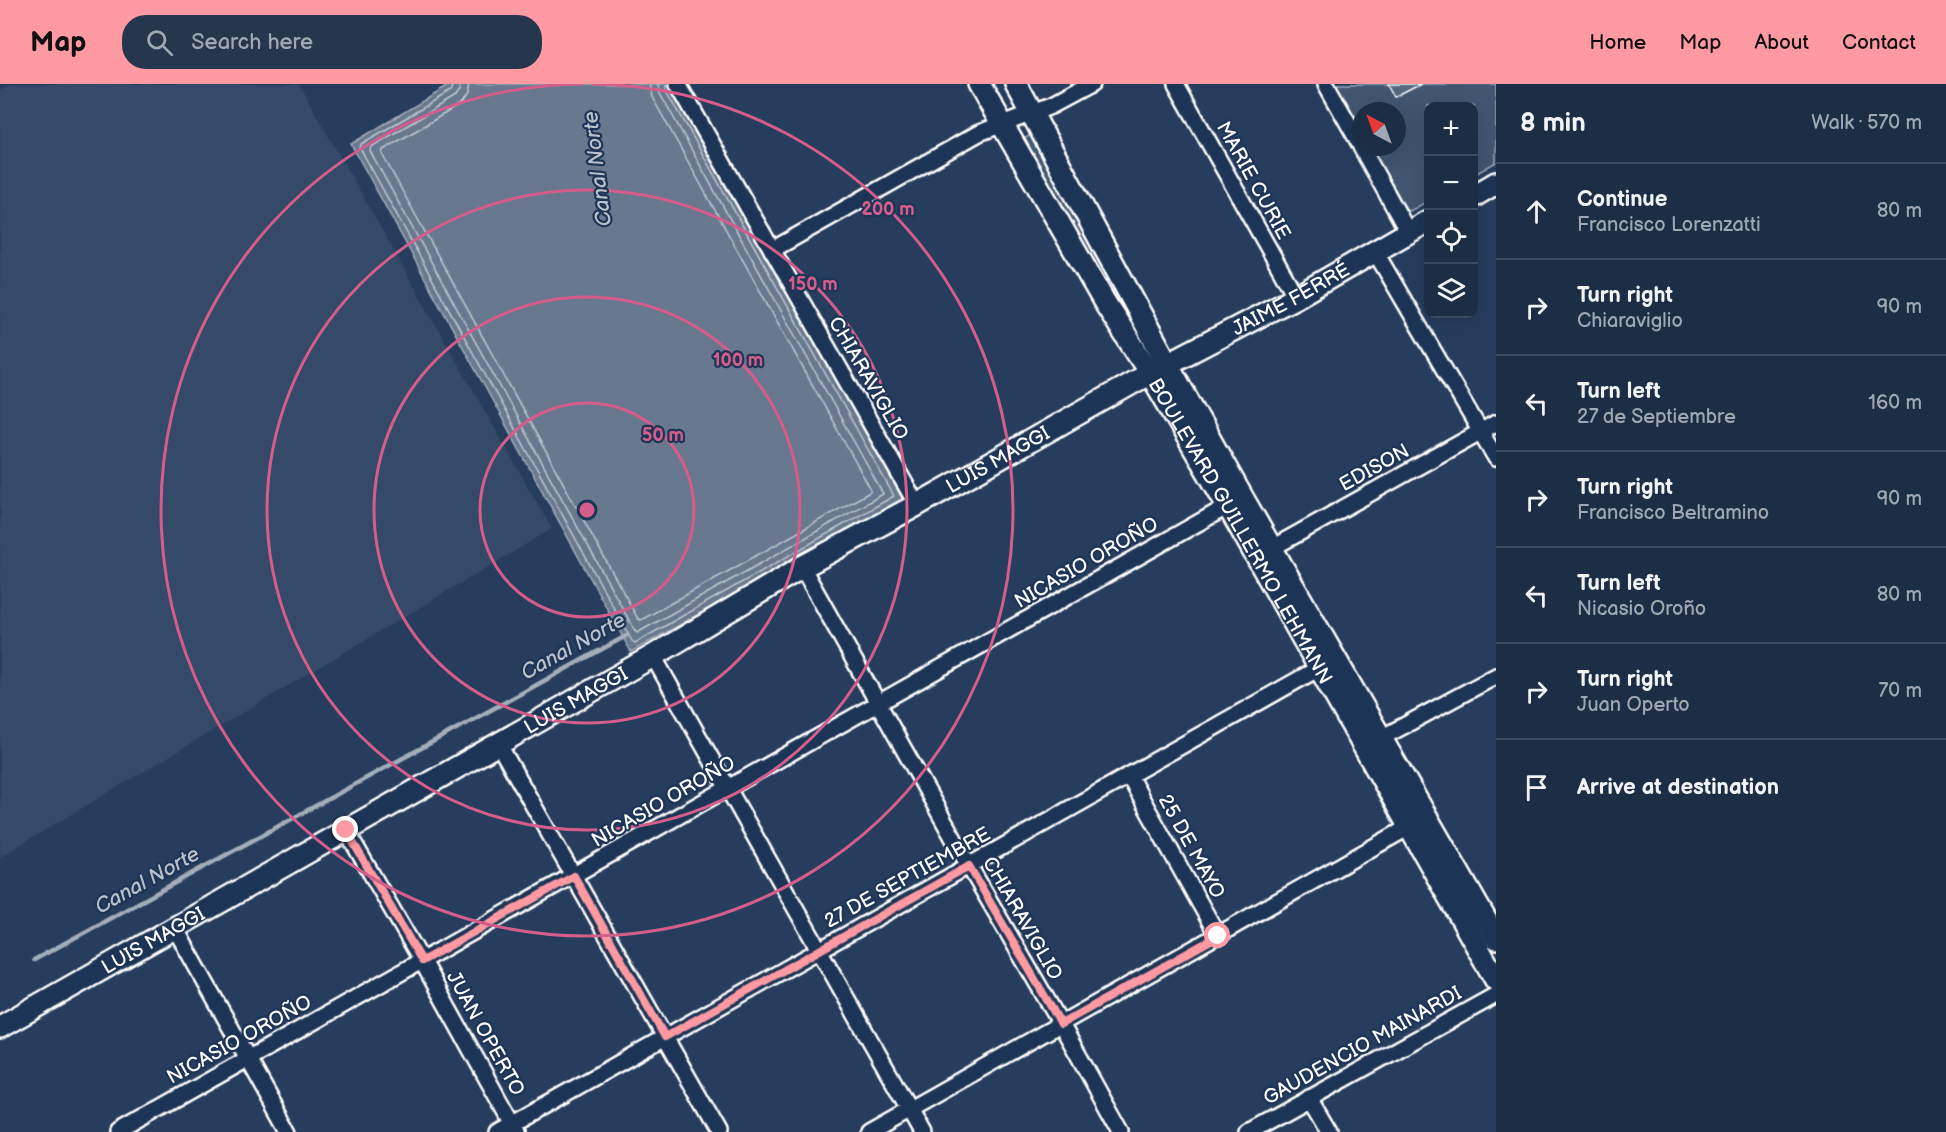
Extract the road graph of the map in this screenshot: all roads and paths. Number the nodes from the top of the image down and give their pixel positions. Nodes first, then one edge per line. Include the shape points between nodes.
1 (678, 84) edge
2 (979, 84) edge
3 (1016, 84) edge
4 (1092, 84) edge
5 (1176, 84) edge
6 (1326, 84) edge
7 (1033, 114) junction
8 (1002, 124) junction
9 (1352, 131) edge
10 (1366, 156) edge
11 (1496, 183) edge
12 (1478, 193) edge
13 (1424, 223) edge
14 (1408, 232) junction
15 (772, 249) junction
16 (1376, 253) junction
17 (1296, 297) junction
18 (1159, 369) junction
19 (1496, 423) edge
20 (1481, 431) junction
21 (1496, 458) edge
22 (917, 505) junction
23 (1228, 506) junction
24 (1272, 548) junction
25 (802, 567) junction
26 (653, 656) junction
27 (1328, 663) junction
28 (1496, 676) edge
29 (879, 705) junction
30 (1373, 743) junction
31 (499, 745) junction
32 (1129, 776) junction
33 (727, 788) junction
34 (1409, 827) junction
35 (346, 830) junction
36 (969, 866) junction
37 (574, 876) junction
38 (175, 928) junction
39 (1494, 928) edge
40 (1218, 936) junction
41 (819, 951) junction
42 (422, 961) junction
43 (1496, 980) edge
44 (1496, 995) edge
45 (1061, 1024) junction
46 (0, 1027) edge
47 (665, 1037) junction
48 (248, 1058) junction
49 (1309, 1098) junction
50 (909, 1109) junction
51 (514, 1128) edge
52 (118, 1132) edge
53 (290, 1132) edge
54 (497, 1132) edge
55 (719, 1132) edge
56 (869, 1132) edge
57 (922, 1132) edge
58 (1121, 1132) edge
59 (1249, 1132) edge
60 (1329, 1132) edge

1 - 15 street, CHIARAVIGLIO
2 - 8 main road, BOULEVARD GUILLERMO LEHMANN
3 - 7 main road, BOULEVARD GUILLERMO LEHMANN
4 - 7 street
5 - 17 street, MARIE CURIE
6 - 9 street
7 - 8 street
7 - 18 main road, BOULEVARD GUILLERMO LEHMANN
8 - 15 street via 979,133
8 - 18 main road, BOULEVARD GUILLERMO LEHMANN via 1105,303
10 - 14 street
11 - 12 main road
13 - 14 main road, JAIME FERRÉ
14 - 16 main road, JAIME FERRÉ
15 - 22 street, CHIARAVIGLIO
16 - 17 main road, JAIME FERRÉ
16 - 20 street
17 - 18 main road, JAIME FERRÉ
18 - 22 main road, LUIS MAGGI
18 - 23 main road, BOULEVARD GUILLERMO LEHMANN
18 - 24 main road, BOULEVARD GUILLERMO LEHMANN
19 - 20 street, EDISON
20 - 21 street
20 - 24 street, EDISON
22 - 25 main road, LUIS MAGGI
23 - 27 main road, BOULEVARD GUILLERMO LEHMANN
23 - 29 street, NICASIO OROÑO
24 - 27 main road, BOULEVARD GUILLERMO LEHMANN
25 - 26 main road, LUIS MAGGI
25 - 29 street, CHIARAVIGLIO
26 - 31 main road, LUIS MAGGI
26 - 33 street
27 - 30 main road, BOULEVARD GUILLERMO LEHMANN
27 - 32 street, 27 DE SEPTIEMBRE
28 - 30 street
29 - 33 street, NICASIO OROÑO
29 - 36 street, CHIARAVIGLIO
30 - 34 main road, BOULEVARD GUILLERMO LEHMANN
30 - 39 main road, BOULEVARD GUILLERMO LEHMANN
31 - 35 main road, LUIS MAGGI
31 - 37 street
32 - 36 street, 27 DE SEPTIEMBRE
32 - 40 street, 25 DE MAYO
33 - 37 street, NICASIO OROÑO
33 - 41 street
34 - 40 street
34 - 43 main road, BOULEVARD GUILLERMO LEHMANN
35 - 38 main road, LUIS MAGGI
35 - 42 street, JUAN OPERTO
36 - 41 street, 27 DE SEPTIEMBRE
36 - 45 street, CHIARAVIGLIO
37 - 42 street, NICASIO OROÑO
37 - 47 street
38 - 46 main road, LUIS MAGGI
38 - 48 street
40 - 45 street
41 - 47 street, 27 DE SEPTIEMBRE
41 - 50 street
42 - 48 street, NICASIO OROÑO
42 - 51 street, JUAN OPERTO
44 - 49 street, GAUDENCIO MAINARDI
45 - 50 street
45 - 58 street, CHIARAVIGLIO
47 - 51 street, 27 DE SEPTIEMBRE
47 - 55 street
48 - 52 street, NICASIO OROÑO
48 - 53 street
49 - 59 street, GAUDENCIO MAINARDI
49 - 60 street
50 - 56 street
50 - 57 street
51 - 54 street, 27 DE SEPTIEMBRE

